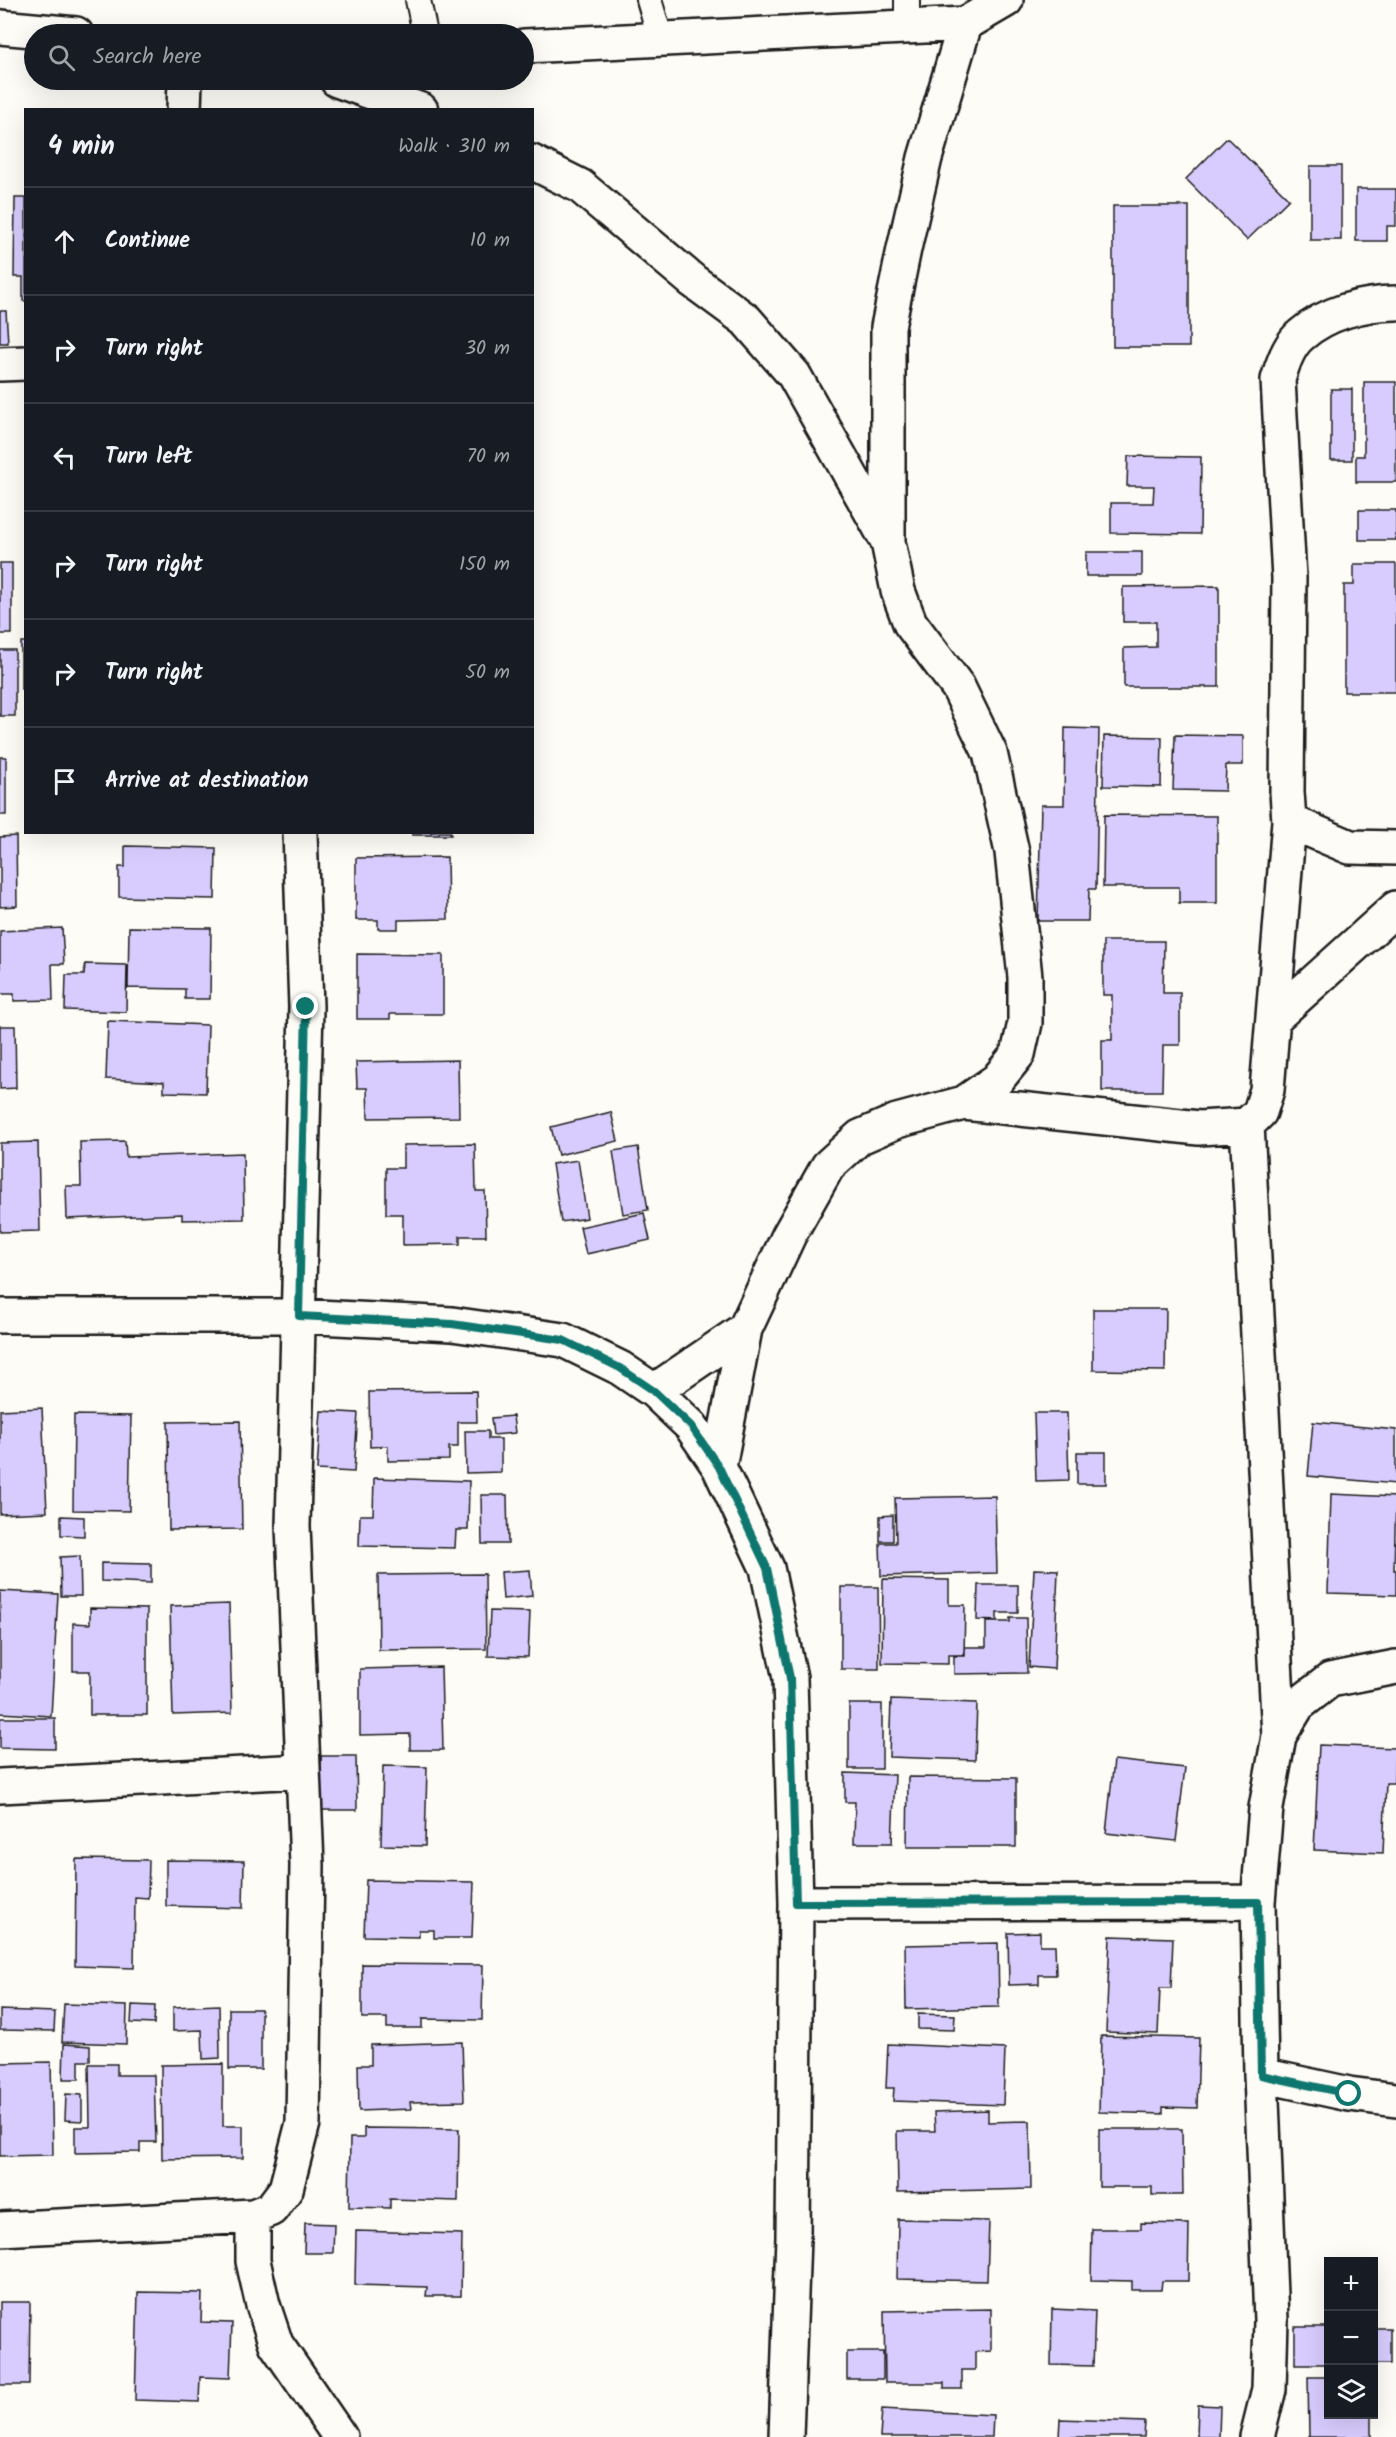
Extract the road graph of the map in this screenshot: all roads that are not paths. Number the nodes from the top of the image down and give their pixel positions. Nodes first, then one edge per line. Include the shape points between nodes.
1 (418, 0) edge
2 (649, 0) edge
3 (1006, 0) edge
4 (907, 13) edge
5 (422, 24) edge
6 (964, 24) junction
7 (0, 27) edge
8 (24, 29) edge
9 (661, 40) junction
10 (534, 46) edge
11 (185, 90) edge
12 (365, 90) edge
13 (184, 108) edge
14 (415, 108) edge
15 (534, 163) edge
16 (1396, 303) edge
17 (24, 363) edge
18 (0, 364) edge
19 (888, 542) junction
20 (1289, 821) junction
21 (300, 834) edge
22 (1396, 848) edge
23 (1396, 908) edge
24 (1273, 1019) junction
25 (964, 1103) junction
26 (1247, 1125) junction
27 (0, 1316) edge
28 (299, 1316) junction
29 (745, 1329) junction
30 (654, 1391) junction
31 (719, 1467) junction
32 (1396, 1667) edge
33 (1279, 1736) junction
34 (303, 1771) junction
35 (0, 1786) edge
36 (1258, 1902) junction
37 (796, 1903) junction
38 (1261, 2075) junction
39 (1396, 2100) edge
40 (253, 2216) junction
41 (0, 2229) edge
42 (340, 2437) edge
43 (786, 2437) edge
44 (1257, 2437) edge

1 - 5 lane
2 - 9 lane
3 - 6 street
4 - 6 street
4 - 9 street
6 - 19 street via 923,170 888,327
7 - 8 street
9 - 10 street
11 - 13 street
12 - 14 street
15 - 19 street via 580,186 746,320 794,375
16 - 20 street via 1376,303 1332,315 1299,336 1282,363 1278,380 1289,579
17 - 18 street
19 - 25 street via 898,591 910,623 958,687 990,753 1012,852 1025,978 1025,1023 1018,1054 997,1080
20 - 22 street via 1350,847
20 - 24 street
21 - 28 street via 306,1018
23 - 24 street
24 - 26 street via 1267,1090 1260,1112
25 - 26 street via 1189,1127
25 - 29 street via 897,1120 860,1137 828,1166 789,1235
26 - 33 street
27 - 28 street
28 - 30 street via 452,1324 563,1340 620,1368
28 - 34 street via 292,1526
29 - 30 street
29 - 31 street
30 - 31 street via 691,1426
31 - 37 street via 767,1568 790,1678
32 - 33 street via 1330,1680 1298,1705
33 - 36 street via 1266,1808
34 - 35 street
34 - 40 street via 307,1865 303,2123 286,2189 271,2209
36 - 37 street
36 - 38 street
37 - 43 street via 793,2238
38 - 39 street
38 - 44 street via 1271,2320 1269,2389
40 - 41 street
40 - 42 street via 254,2261 276,2344

